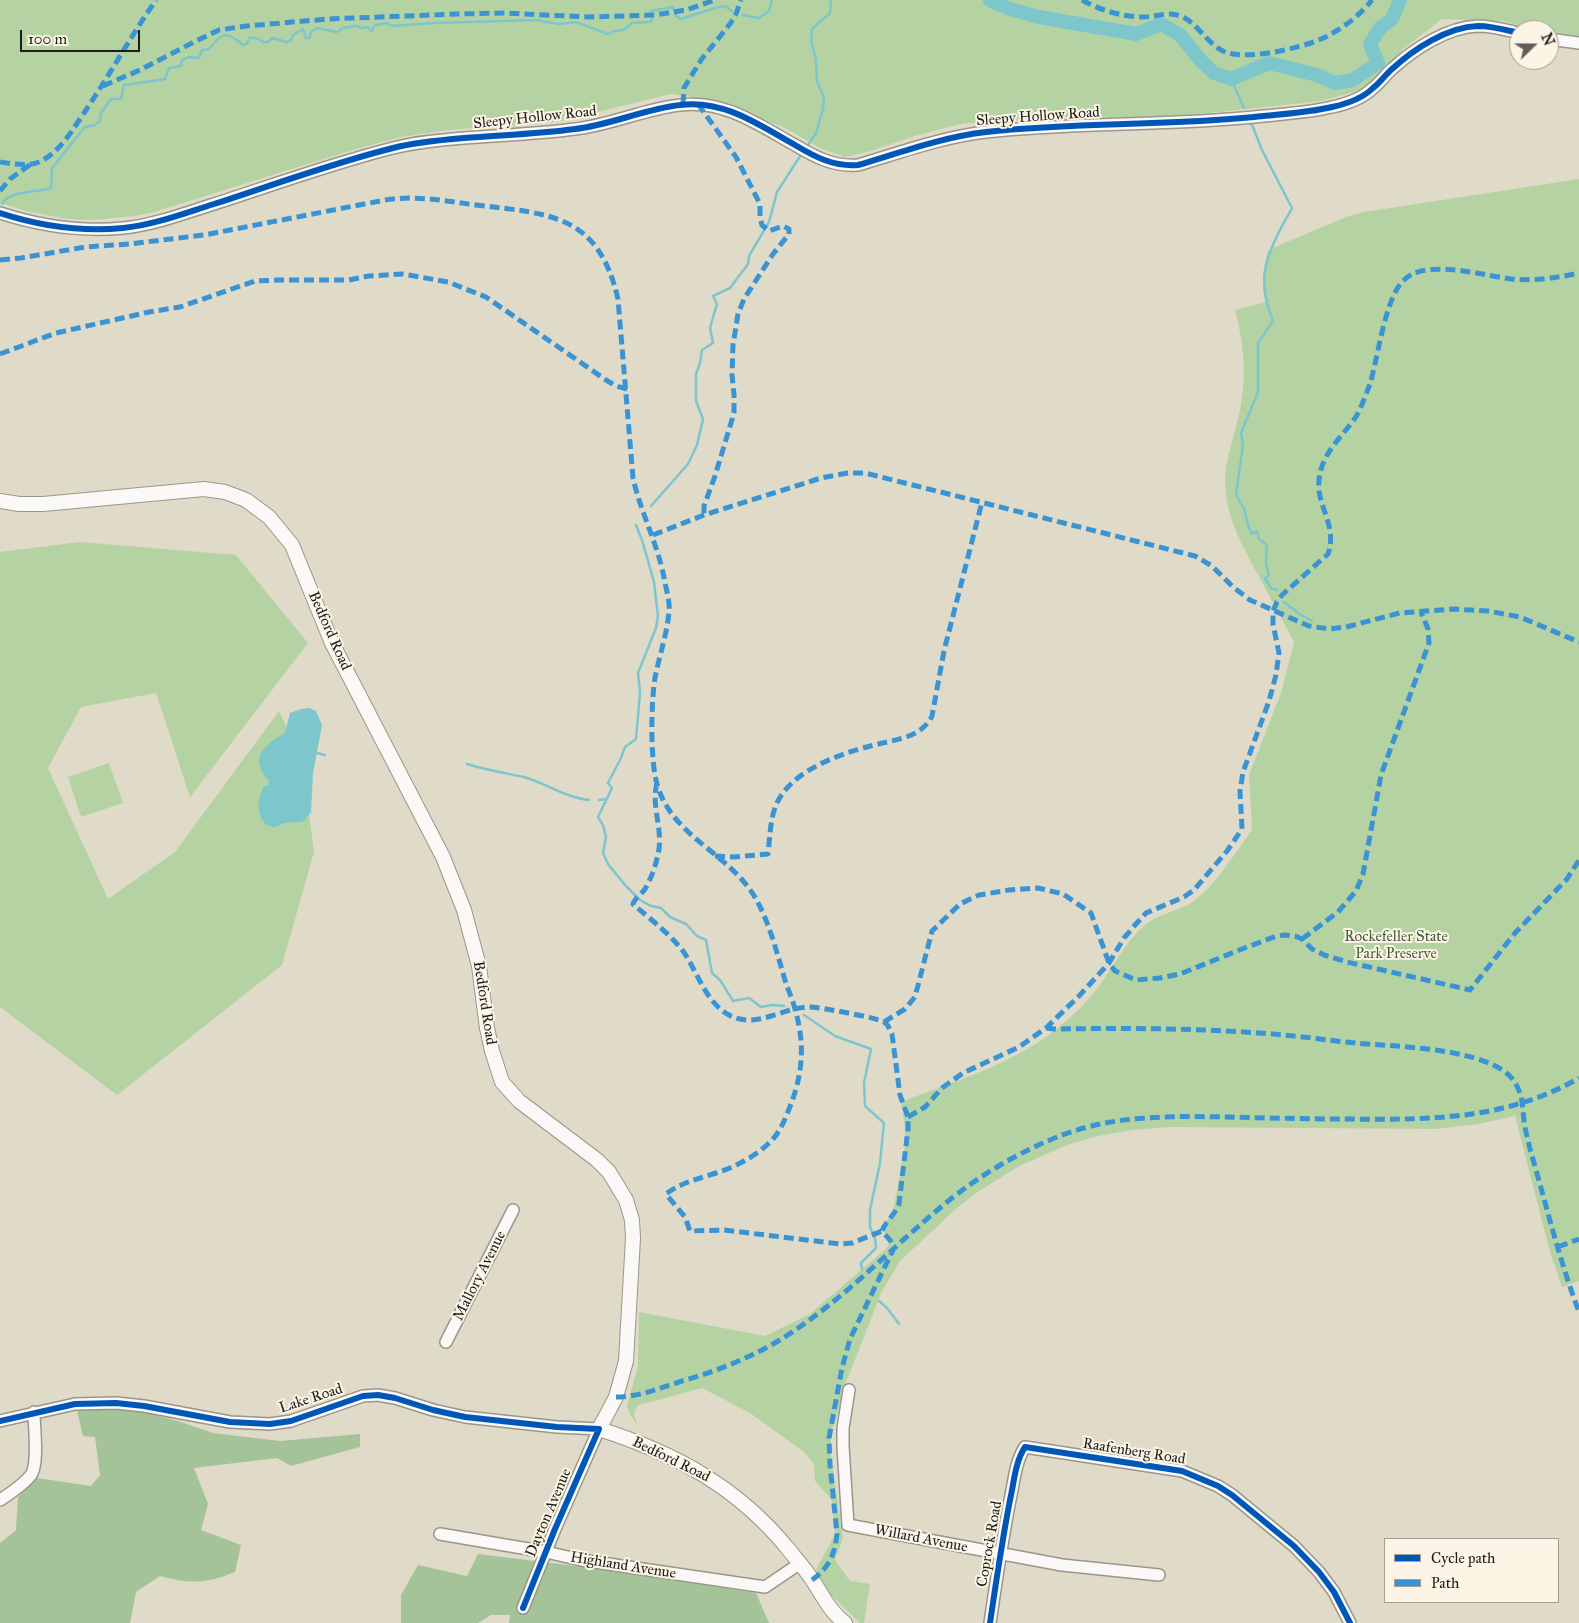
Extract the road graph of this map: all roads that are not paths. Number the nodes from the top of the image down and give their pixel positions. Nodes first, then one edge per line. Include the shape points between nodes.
1 (1509, 31) edge
2 (1559, 41) edge
3 (1579, 44) edge
4 (5, 214) edge
5 (0, 501) edge
6 (513, 1210) dead end
7 (446, 1342) dead end
8 (849, 1390) dead end
9 (34, 1412) junction
10 (0, 1421) edge
11 (599, 1429) junction
12 (1017, 1469) joint
13 (0, 1500) edge
14 (440, 1534) dead end
15 (546, 1552) junction
16 (1000, 1554) junction
17 (799, 1564) junction
18 (1159, 1576) dead end
19 (523, 1608) dead end
20 (845, 1623) edge
21 (990, 1623) edge
22 (1350, 1623) edge

1 - 4 street, Sleepy Hollow Road via 1466,27 1421,46 1362,96 1333,107 1305,112 1216,121 1091,124 984,132 942,140 852,166 831,164 730,111 711,105 683,104 596,126 394,147 185,213 126,228 65,228
2 - 3 street
5 - 11 main road, Bedford Road via 43,504 204,489 225,492 246,500 270,517 292,546 332,643 443,857 464,910 479,966 492,1051 502,1082 519,1101 597,1160 609,1172 628,1206 633,1238 626,1362 616,1397
6 - 7 street, Mallory Avenue
8 - 16 street, Willard Avenue via 842,1446 848,1525
9 - 10 street, Lake Road
9 - 11 street, Lake Road via 75,1404 116,1403 230,1422 270,1424 291,1421 363,1396 378,1395 464,1417 557,1428
9 - 13 street via 35,1456 31,1474
11 - 15 street, Dayton Avenue
11 - 17 main road, Bedford Road via 658,1450 719,1484 762,1520
12 - 16 street, Coprock Road
12 - 22 street, Raafenberg Road via 1021,1452 1031,1448 1182,1471 1218,1486 1294,1546 1334,1592
14 - 15 street, Highland Avenue
15 - 17 street, Highland Avenue via 765,1588
15 - 19 street, Dayton Avenue
16 - 18 street, Willard Avenue
16 - 21 street, Coprock Road
17 - 20 main road, Bedford Road via 829,1607

